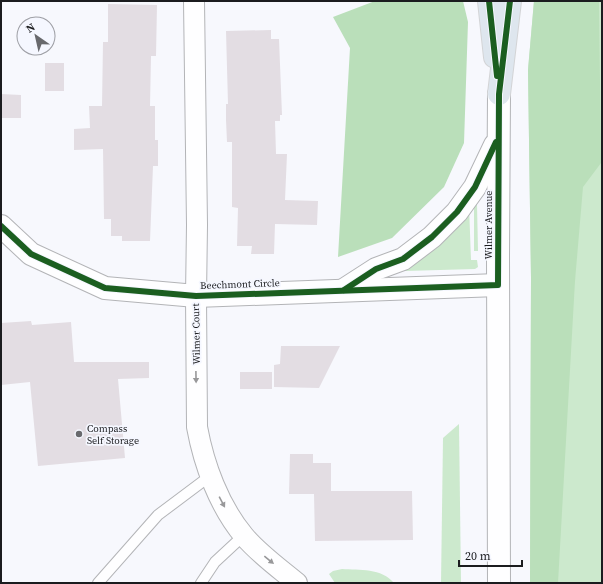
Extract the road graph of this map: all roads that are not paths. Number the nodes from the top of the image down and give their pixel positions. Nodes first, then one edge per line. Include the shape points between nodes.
1 (194, 1) edge
2 (489, 1) edge
3 (510, 1) edge
4 (499, 94) junction
5 (498, 138) junction
6 (1, 226) edge
7 (498, 285) junction
8 (344, 290) junction
9 (196, 296) junction
10 (210, 476) junction
11 (243, 536) junction
12 (98, 583) edge
13 (200, 583) edge
14 (297, 583) edge
15 (499, 583) edge

1 - 9 street, Wilmer Court
2 - 4 highway
3 - 4 highway
4 - 5 street, Wilmer Avenue
5 - 7 street, Wilmer Avenue
5 - 8 street via 475,187 457,212 432,237 403,259 376,270
6 - 9 street, Beechmont Circle via 31,254 105,288
7 - 8 street, Beechmont Circle
7 - 15 street, Wilmer Avenue
8 - 9 street, Beechmont Circle
9 -> 10 street, Wilmer Court via 197,427 200,447
10 -> 11 street, Wilmer Court via 222,503
10 - 12 lane via 158,515
11 - 13 lane via 215,562
11 -> 14 street, Wilmer Court

